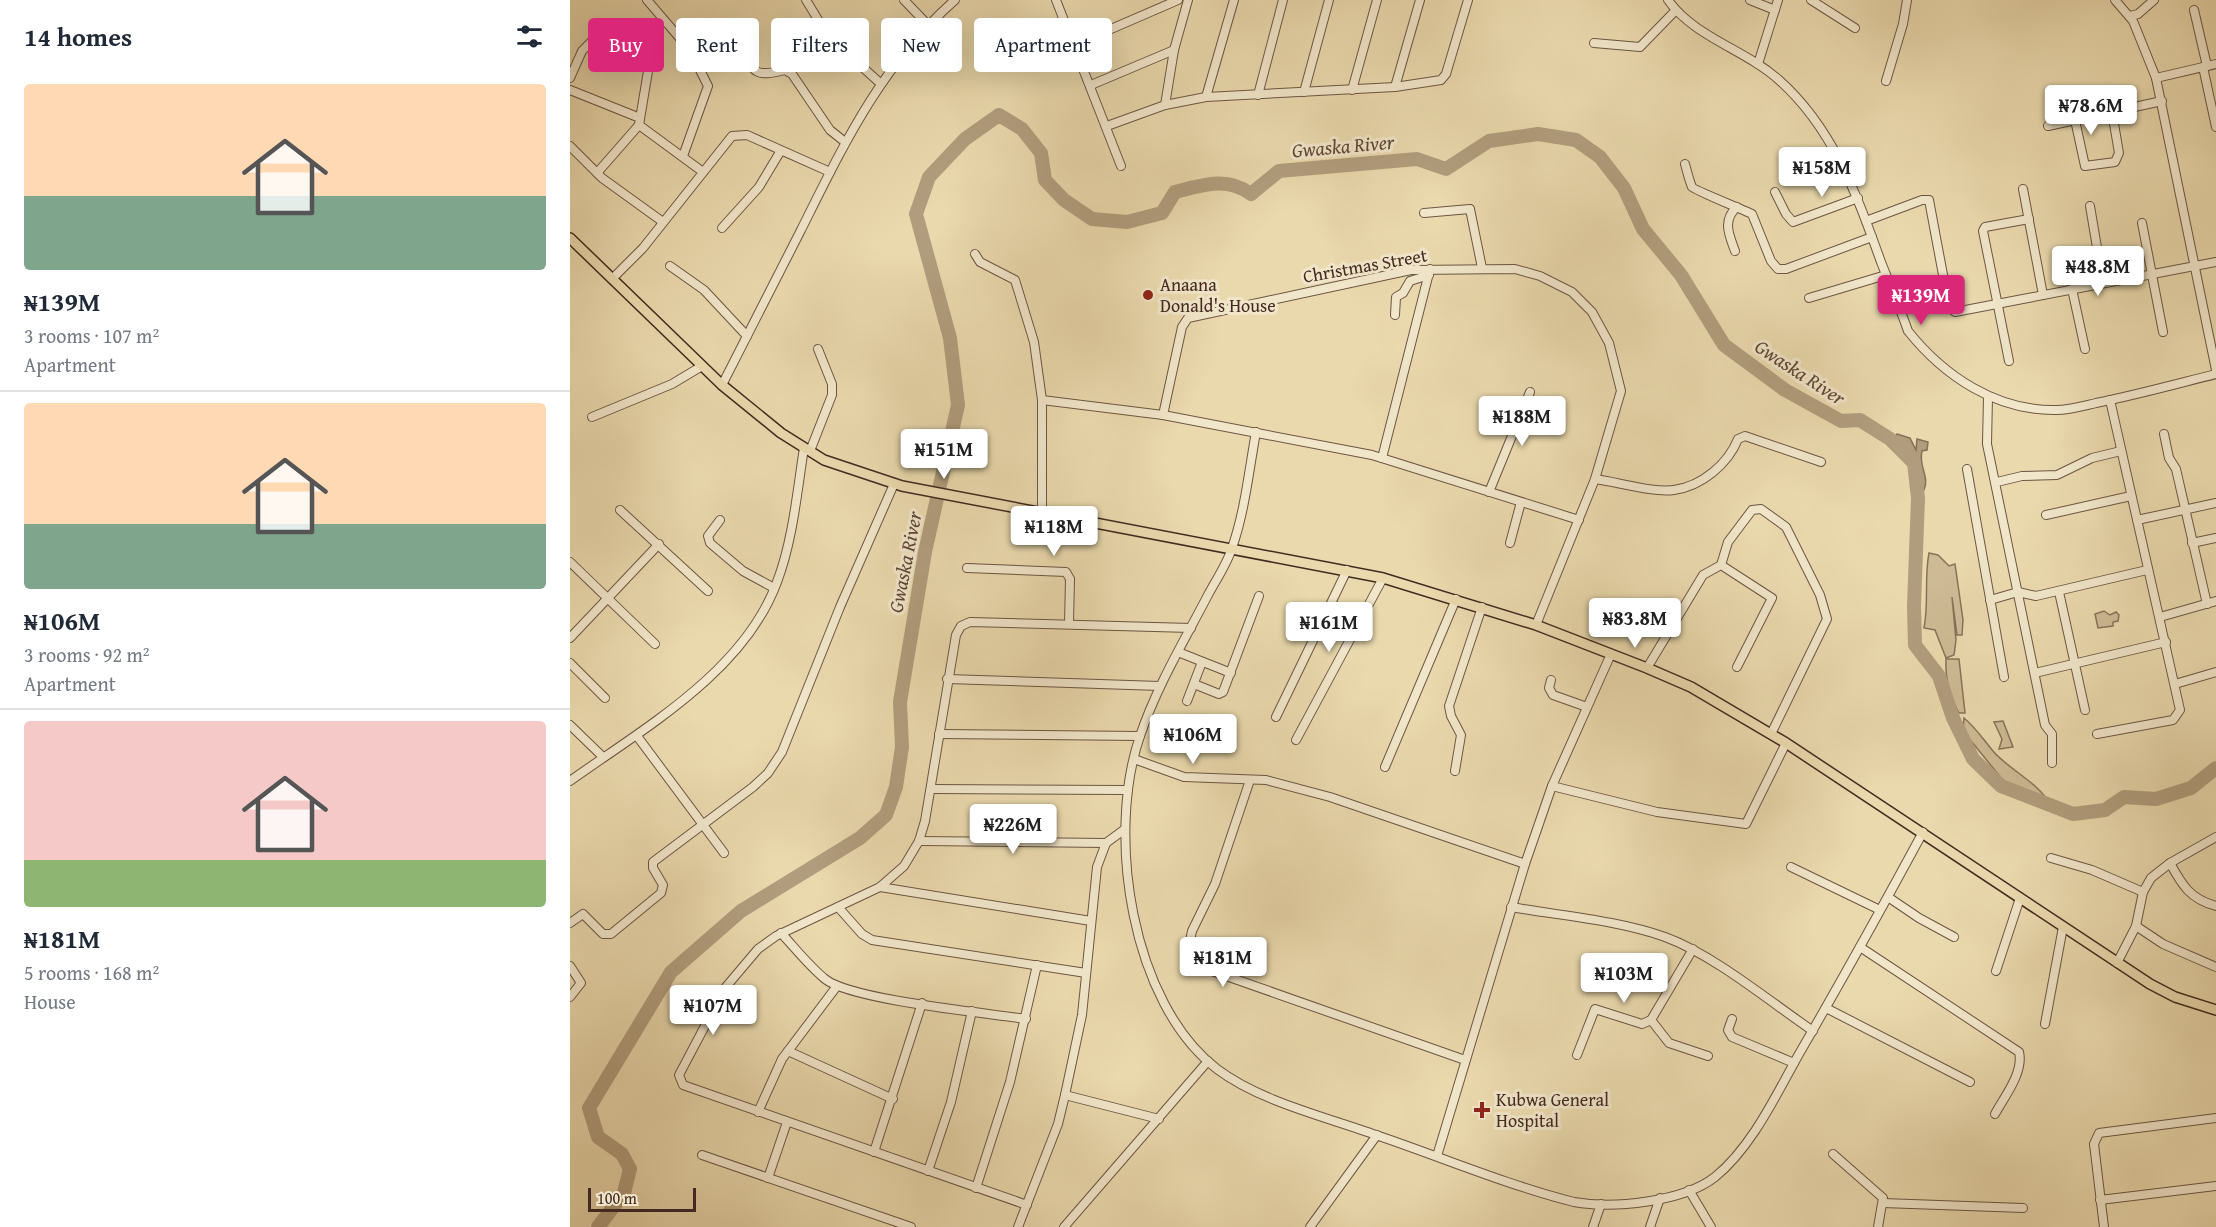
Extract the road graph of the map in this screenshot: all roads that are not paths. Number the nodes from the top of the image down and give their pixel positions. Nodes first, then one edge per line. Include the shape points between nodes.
1 (646, 0) edge
2 (806, 0) edge
3 (904, 0) edge
4 (955, 0) edge
5 (1178, 0) edge
6 (1188, 0) edge
7 (1234, 0) edge
8 (1283, 0) edge
9 (1329, 0) edge
10 (1377, 0) edge
11 (1420, 0) edge
12 (1468, 0) edge
13 (1668, 0) edge
14 (1750, 0) edge
15 (1778, 0) edge
16 (1811, 0) edge
17 (1907, 0) edge
18 (2115, 0) edge
19 (2154, 0) edge
20 (1057, 1) edge
21 (1676, 10) junction
22 (1775, 10) junction
23 (2194, 10) dead end
24 (2130, 16) junction
25 (921, 18) edge
26 (936, 18) edge
27 (1064, 18) edge
28 (1856, 28) dead end
29 (1112, 29) edge
30 (1594, 44) dead end
31 (1174, 50) junction
32 (1758, 64) junction
33 (2216, 64) edge
34 (2205, 66) junction
35 (757, 72) edge
36 (888, 72) edge
37 (1085, 72) edge
38 (570, 78) edge
39 (2156, 78) junction
40 (1886, 81) dead end
41 (880, 82) junction
42 (1091, 85) junction
43 (1395, 87) junction
44 (570, 90) edge
45 (1352, 90) junction
46 (1304, 92) junction
47 (1258, 95) junction
48 (1206, 97) junction
49 (2162, 101) junction
50 (1165, 105) junction
51 (2112, 112) junction
52 (2075, 120) junction
53 (640, 122) junction
54 (1107, 126) junction
55 (2048, 126) dead end
56 (2216, 127) edge
57 (845, 142) junction
58 (570, 146) edge
59 (780, 152) junction
60 (683, 156) junction
61 (1685, 164) dead end
62 (1121, 166) dead end
63 (703, 172) junction
64 (830, 172) junction
65 (597, 173) junction
66 (2023, 189) dead end
67 (1775, 192) dead end
68 (1858, 198) junction
69 (2091, 206) dead end
70 (1737, 207) junction
71 (1424, 213) dead end
72 (2029, 219) junction
73 (1866, 221) junction
74 (663, 222) junction
75 (2142, 223) dead end
76 (722, 228) dead end
77 (1872, 237) junction
78 (570, 238) edge
79 (1734, 251) dead end
80 (975, 254) dead end
81 (2216, 262) edge
82 (670, 266) dead end
83 (2193, 267) junction
84 (1482, 268) junction
85 (1429, 272) junction
86 (1886, 275) junction
87 (2151, 275) junction
88 (612, 279) junction
89 (2103, 284) junction
90 (2072, 290) junction
91 (2043, 295) junction
92 (1809, 298) dead end
93 (1998, 304) junction
94 (1395, 315) dead end
95 (2163, 332) dead end
96 (747, 336) junction
97 (818, 349) dead end
98 (2085, 349) dead end
99 (2009, 362) dead end
100 (702, 366) junction
101 (2216, 372) edge
102 (722, 385) junction
103 (1530, 392) dead end
104 (1988, 397) junction
105 (1042, 400) junction
106 (2110, 400) junction
107 (1163, 415) junction
108 (592, 417) dead end
109 (1256, 432) junction
110 (2163, 434) dead end
111 (807, 450) junction
112 (2121, 451) junction
113 (1382, 458) junction
114 (1821, 462) dead end
115 (1967, 469) dead end
116 (1595, 479) junction
117 (1996, 482) junction
118 (894, 484) junction
119 (1489, 492) junction
120 (2131, 496) junction
121 (1521, 502) junction
122 (2216, 505) edge
123 (620, 510) dead end
124 (2183, 510) junction
125 (1042, 514) junction
126 (2046, 515) dead end
127 (720, 520) dead end
128 (1579, 520) junction
129 (2137, 520) junction
130 (2216, 538) edge
131 (1510, 543) dead end
132 (2192, 543) junction
133 (659, 544) junction
134 (1232, 548) junction
135 (570, 562) edge
136 (1721, 565) junction
137 (967, 568) dead end
138 (1347, 570) junction
139 (2147, 570) junction
140 (1383, 578) junction
141 (774, 588) junction
142 (708, 591) dead end
143 (2018, 592) junction
144 (2059, 592) junction
145 (1259, 596) dead end
146 (608, 597) junction
147 (1456, 599) junction
148 (1990, 600) junction
149 (2216, 601) edge
150 (2207, 604) junction
151 (1482, 607) junction
152 (2160, 618) junction
153 (1069, 623) junction
154 (1536, 625) junction
155 (1191, 628) junction
156 (570, 638) edge
157 (2166, 642) junction
158 (655, 644) dead end
159 (1178, 652) junction
160 (1611, 654) junction
161 (1202, 662) junction
162 (570, 663) edge
163 (2073, 665) junction
164 (1737, 667) dead end
165 (1647, 668) junction
166 (2216, 672) edge
167 (1231, 673) junction
168 (2035, 674) junction
169 (2004, 677) dead end
170 (947, 679) junction
171 (1551, 680) dead end
172 (1194, 684) junction
173 (2175, 684) junction
174 (1160, 687) junction
175 (605, 698) dead end
176 (1187, 701) dead end
177 (1587, 707) junction
178 (2085, 710) dead end
179 (1276, 717) dead end
180 (570, 725) edge
181 (939, 734) junction
182 (1771, 734) junction
183 (2097, 734) dead end
184 (637, 736) junction
185 (1140, 736) junction
186 (1296, 740) dead end
187 (1786, 743) junction
188 (603, 757) junction
189 (1134, 759) junction
190 (2052, 763) dead end
191 (1385, 767) dead end
192 (1455, 771) dead end
193 (1250, 780) junction
194 (570, 781) edge
195 (1552, 786) junction
196 (932, 789) junction
197 (1128, 790) junction
198 (703, 824) junction
199 (1125, 829) junction
200 (1923, 832) junction
201 (2216, 837) edge
202 (919, 841) junction
203 (1106, 843) junction
204 (724, 853) dead end
205 (2051, 858) dead end
206 (2170, 863) junction
207 (1525, 864) junction
208 (1791, 867) dead end
209 (880, 887) junction
210 (2143, 892) junction
211 (1888, 897) junction
212 (2020, 898) junction
213 (2216, 906) edge
214 (838, 907) junction
215 (1511, 907) junction
216 (1880, 910) junction
217 (1091, 921) junction
218 (570, 923) edge
219 (2136, 926) junction
220 (2063, 927) junction
221 (781, 933) junction
222 (1954, 937) dead end
223 (1860, 947) junction
224 (1693, 949) junction
225 (2117, 963) junction
226 (1037, 965) junction
227 (570, 966) edge
228 (2216, 967) edge
229 (1996, 971) dead end
230 (1086, 973) junction
231 (837, 986) junction
232 (570, 997) edge
233 (922, 1003) junction
234 (1826, 1008) junction
235 (2216, 1010) edge
236 (972, 1011) junction
237 (1026, 1019) junction
238 (1732, 1019) dead end
239 (1651, 1020) junction
240 (2045, 1024) dead end
241 (1813, 1031) junction
242 (788, 1051) junction
243 (1577, 1055) dead end
244 (1708, 1056) dead end
245 (1465, 1060) junction
246 (1208, 1061) junction
247 (1794, 1063) junction
248 (1970, 1082) dead end
249 (1065, 1095) junction
250 (893, 1099) junction
251 (758, 1112) junction
252 (1995, 1114) dead end
253 (2216, 1118) edge
254 (1159, 1119) junction
255 (788, 1122) junction
256 (1377, 1135) junction
257 (874, 1152) junction
258 (1833, 1154) dead end
259 (702, 1155) dead end
260 (1437, 1156) junction
261 (928, 1171) junction
262 (768, 1178) junction
263 (2216, 1186) edge
264 (976, 1188) junction
265 (1689, 1190) junction
266 (1660, 1198) junction
267 (2100, 1200) junction
268 (1883, 1203) junction
269 (1601, 1204) junction
270 (1027, 1206) junction
271 (2023, 1208) dead end
272 (911, 1227) edge
273 (1017, 1227) edge
274 (1064, 1227) edge
275 (1311, 1227) edge
276 (1593, 1227) edge
277 (1650, 1227) edge
278 (1711, 1227) edge
279 (1878, 1227) edge
280 (2104, 1227) edge

1 - 60 street via 690,50 708,86
2 - 41 street via 828,36
3 - 25 street
4 - 26 street
5 - 29 street
6 - 31 street
7 - 48 street
8 - 47 street
9 - 46 street
10 - 45 street
11 - 43 street
12 - 43 street via 1444,77 1436,82
13 - 21 street
14 - 22 street
15 - 22 street
16 - 28 street
17 - 40 street via 1904,24
18 - 24 street
19 - 24 street
20 - 27 street
21 - 30 street via 1640,47
21 - 32 street
22 - 32 street
23 - 34 street
24 - 39 street
31 - 42 street
31 - 50 street
32 - 68 street via 1787,87 1818,124
33 - 34 street
34 - 39 street
34 - 56 street
35 - 57 street via 768,75 785,70 792,74 830,130
36 - 41 street
37 - 42 street
38 - 53 street via 582,51 592,41 649,51 649,75
39 - 49 street
41 - 57 street
42 - 54 street
43 - 45 street
44 - 53 street
45 - 46 street
46 - 47 street
47 - 48 street
48 - 50 street
49 - 51 street
49 - 83 street
50 - 54 street
51 - 52 street
51 - 52 street via 2119,153 2115,162 2085,166
52 - 55 street
53 - 60 street
53 - 65 street
54 - 62 street
57 - 64 street
58 - 65 street
59 - 63 street via 738,134
59 - 64 street
59 - 76 street via 759,187
60 - 63 street
61 - 70 street via 1693,188
63 - 74 street
64 - 96 street
65 - 74 street
66 - 72 street
67 - 68 street via 1793,222
68 - 73 street
69 - 89 street
70 - 77 street via 1752,214 1778,269
70 - 79 street via 1728,221
71 - 84 street via 1470,208
72 - 91 street
72 - 93 street via 1983,229
73 - 77 street
73 - 93 street via 1929,200 1949,307 1955,312
74 - 88 street
75 - 87 street
77 - 86 street
78 - 88 main road
80 - 105 street via 980,262 1016,280 1034,342
81 - 83 street
82 - 96 street via 704,290
83 - 87 street
83 - 101 street
84 - 85 street, Christmas Street
84 - 116 street, Christmas Street via 1527,272 1560,284 1582,302 1599,325 1613,353 1621,391
85 - 94 street via 1410,281 1396,297
85 - 107 street, Christmas Street via 1392,273 1188,318 1182,327
85 - 113 street
86 - 92 street
86 - 104 street via 1908,331 1923,349
87 - 89 street
87 - 95 street
88 - 100 main road
89 - 90 street
90 - 91 street
90 - 98 street
91 - 93 street
93 - 99 street
96 - 102 street
97 - 111 street via 832,384 832,395
100 - 102 main road
100 - 108 street via 672,384
101 - 106 street
102 - 111 main road
103 - 119 street
104 - 106 street via 2040,410
104 - 117 street via 1986,437
105 - 107 street
105 - 125 street
106 - 112 street
107 - 109 street
109 - 113 street
109 - 134 street
110 - 124 street via 2176,469
111 - 118 main road via 846,469
111 - 141 street
112 - 117 street via 2092,458 2057,476 2022,476
112 - 120 street
113 - 119 street
114 - 116 street via 1745,436 1738,439 1733,452 1713,471 1684,487 1665,490
115 - 148 street
116 - 128 street, Christmas Street
117 - 143 street
118 - 125 main road
118 - 198 street via 782,752 768,773
119 - 121 street
120 - 126 street
120 - 129 street
121 - 128 street
121 - 131 street
122 - 124 street
123 - 133 street
124 - 129 street
124 - 132 street
125 - 134 main road
127 - 141 street via 708,536 710,543 743,571
128 - 154 street, Christmas Street
129 - 139 street
130 - 132 street
132 - 150 street
133 - 142 street
133 - 146 street
134 - 138 main road
134 - 155 street
135 - 146 street
136 - 164 street via 1772,598
136 - 165 street via 1703,575
136 - 182 street via 1728,542 1752,510 1761,509 1786,527 1821,595 1826,625
137 - 153 street via 1066,572 1070,579
138 - 140 main road
138 - 179 street
139 - 144 street
139 - 152 street
140 - 147 main road
140 - 186 street
141 - 184 street via 756,623 726,661
143 - 144 street via 2036,596
143 - 148 street
143 - 168 street
144 - 163 street
145 - 167 street
146 - 156 street
146 - 158 street
147 - 151 main road
147 - 191 street
148 - 169 street
149 - 150 street
150 - 152 street
151 - 154 main road
151 - 192 street via 1449,706 1461,735
152 - 157 street
153 - 155 street
153 - 170 street via 964,623 956,635
154 - 160 main road
155 - 159 street
157 - 163 street
157 - 173 street
159 - 161 street
159 - 174 street
160 - 165 main road
160 - 177 street
161 - 167 street
161 - 172 street
162 - 175 street
163 - 168 street
163 - 178 street
165 - 182 main road via 1691,687
166 - 173 street
167 - 172 street via 1219,694
168 - 190 street via 2045,724 2052,734
170 - 174 street
170 - 181 street
171 - 177 street via 1549,688 1553,695
172 - 176 street
173 - 183 street via 2180,710 2172,720
174 - 185 street
177 - 195 street
180 - 188 street
181 - 185 street
181 - 196 street
182 - 187 main road
184 - 188 street
184 - 198 street
185 - 189 street
187 - 195 street via 1755,800 1748,822 1742,824 1658,812
187 - 200 main road
188 - 194 street
189 - 193 street via 1184,777
189 - 197 street
193 - 207 street via 1266,780 1330,797
193 - 245 street via 1215,884 1192,931 1188,950 1195,965
195 - 207 street
196 - 197 street
196 - 202 street
197 - 199 street
198 - 204 street
198 - 218 street via 653,862 663,885 661,893 611,934 603,934 583,914
199 - 203 street
199 - 246 street via 1145,957 1173,1021
200 - 211 street
200 - 212 main road
201 - 206 street
202 - 203 street
202 - 209 street via 904,866
203 - 217 street via 1097,867
205 - 210 street
206 - 210 street via 2151,878
206 - 213 street via 2184,889
207 - 215 street
208 - 216 street
209 - 214 street
209 - 217 street
210 - 219 street
211 - 216 street
211 - 222 street
212 - 220 main road
212 - 229 street
214 - 221 street
214 - 226 street via 872,940
215 - 224 street via 1639,929
215 - 245 street
216 - 223 street
217 - 230 street
219 - 225 street
219 - 228 street via 2163,944
220 - 225 main road
220 - 240 street
221 - 231 street via 826,980
221 - 251 street via 758,949 725,988 679,1075 683,1085
223 - 234 street
223 - 252 street via 2019,1052 2016,1074
224 - 239 street
224 - 241 street
225 - 235 main road via 2175,996
226 - 230 street
226 - 237 street
227 - 232 street via 581,983
230 - 249 street via 1082,1016
231 - 233 street
231 - 242 street
233 - 236 street
233 - 250 street
234 - 241 street
234 - 248 street
236 - 237 street
236 - 261 street via 951,1102
237 - 264 street
238 - 247 street via 1728,1030 1732,1037
239 - 243 street via 1642,1024 1595,1009
239 - 244 street via 1669,1042
241 - 247 street
242 - 250 street
242 - 251 street
245 - 260 street
246 - 254 street
246 - 256 street via 1239,1083 1277,1100
247 - 265 street via 1752,1133 1728,1164 1710,1180
249 - 254 street
249 - 270 street
250 - 257 street
251 - 255 street
253 - 267 street via 2099,1134 2094,1144
254 - 274 street
255 - 257 street
255 - 262 street
256 - 260 street
256 - 275 street
257 - 261 street
258 - 268 street via 1880,1194
259 - 262 street
260 - 269 street via 1565,1199
261 - 264 street
262 - 272 street
263 - 267 street
264 - 270 street
265 - 266 street
265 - 278 street
266 - 269 street
266 - 277 street
267 - 280 street
268 - 271 street
268 - 279 street
269 - 276 street
270 - 273 street

